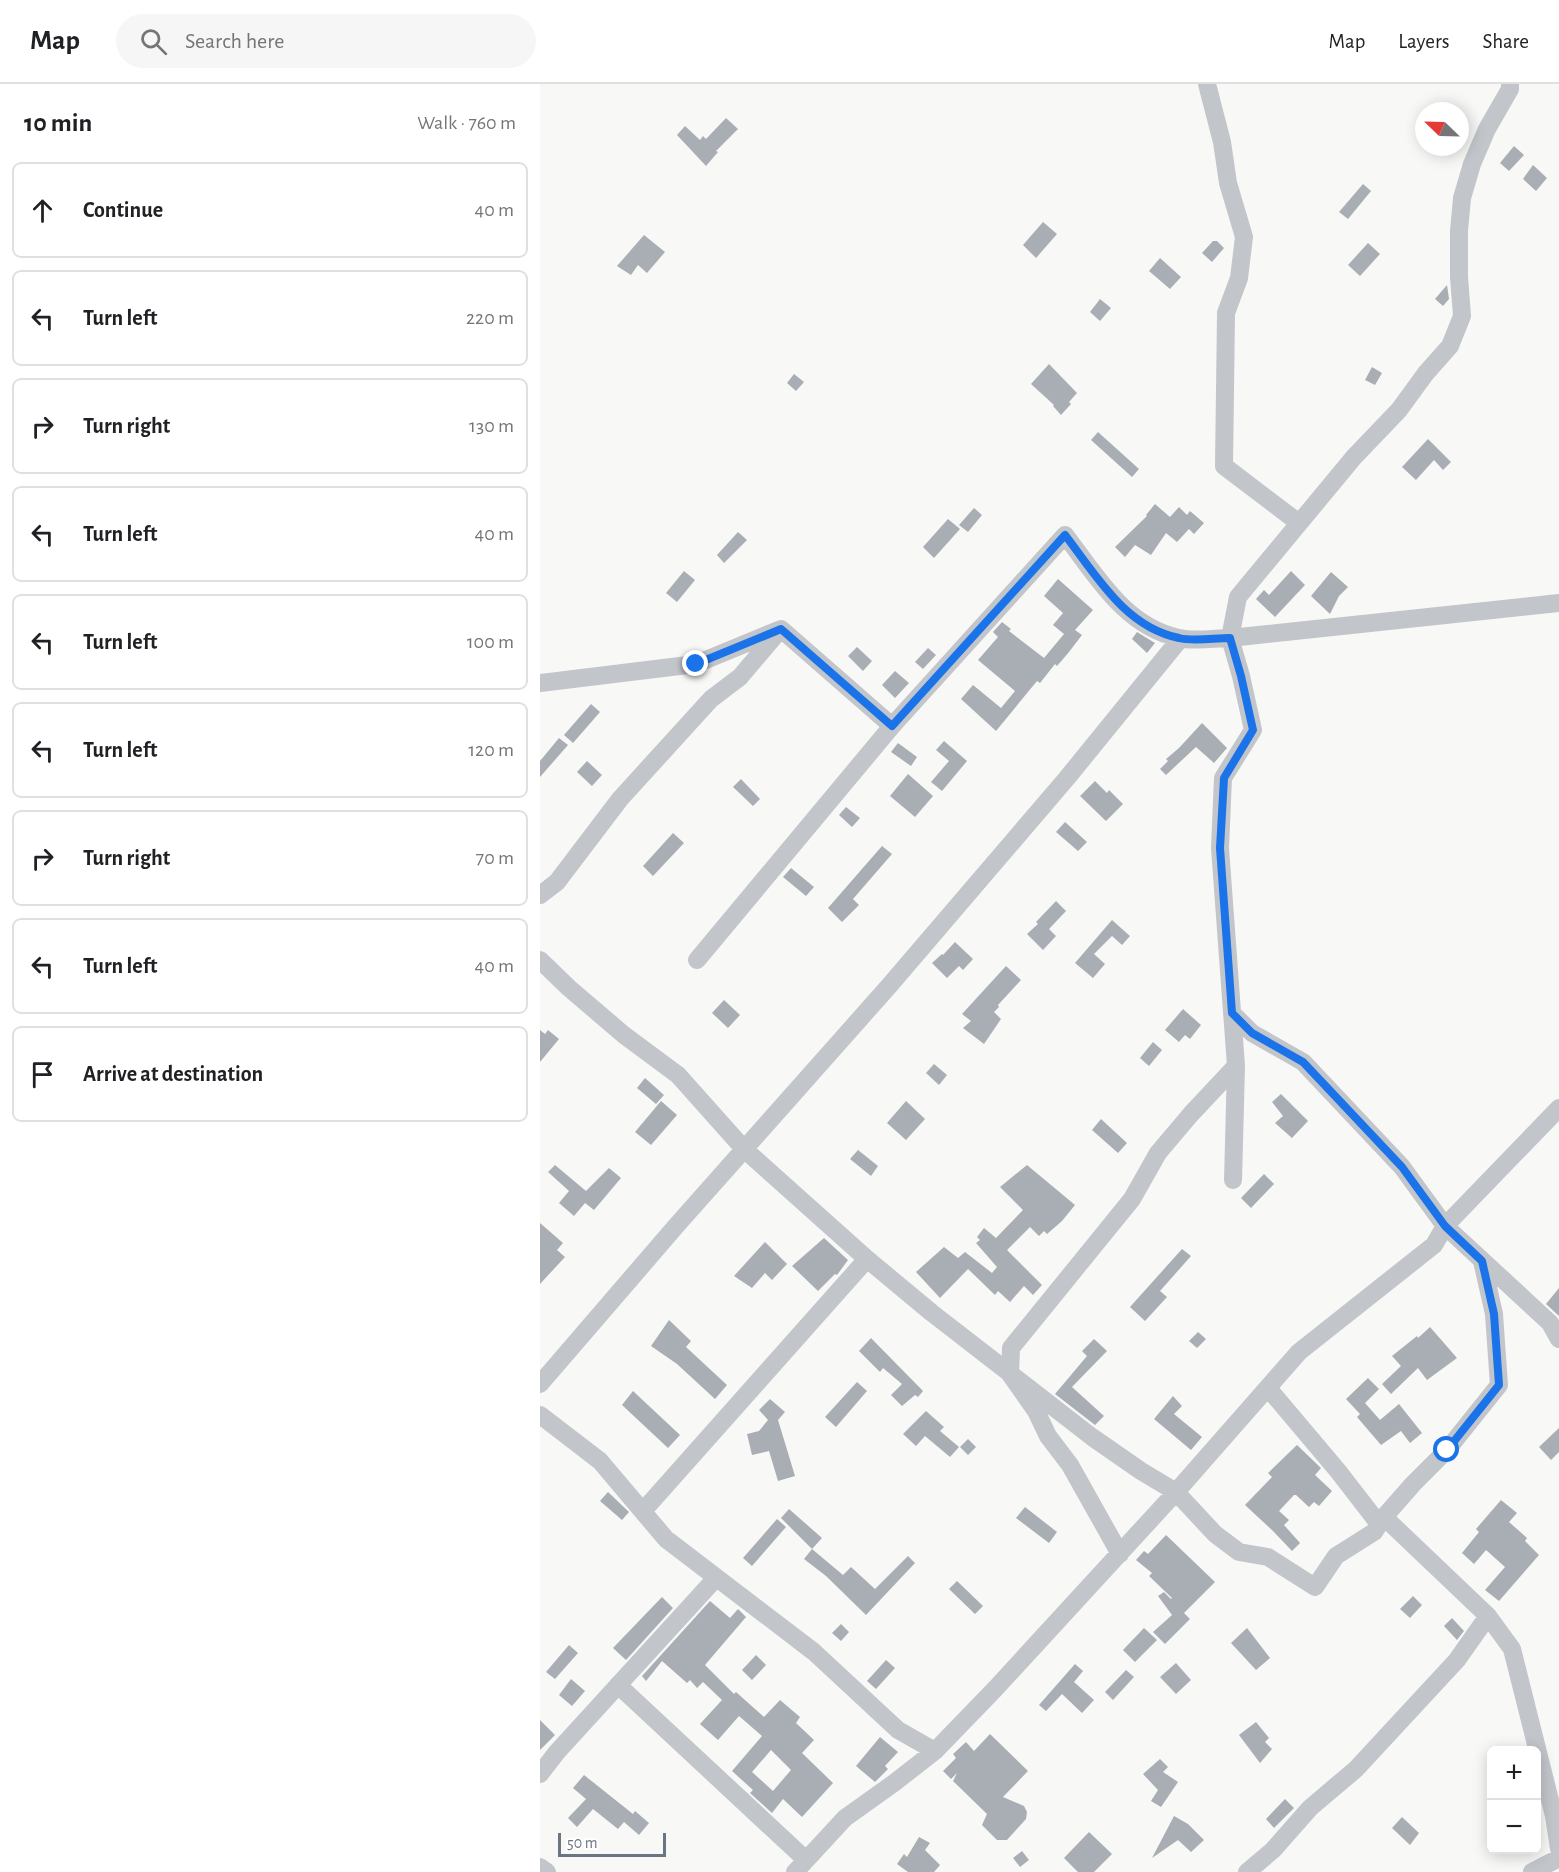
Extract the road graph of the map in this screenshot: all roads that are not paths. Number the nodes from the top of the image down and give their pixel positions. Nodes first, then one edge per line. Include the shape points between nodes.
1 (1207, 84) edge
2 (1510, 84) edge
3 (1299, 523) junction
4 (1559, 603) edge
5 (781, 629) junction
6 (1230, 638) junction
7 (1180, 639) junction
8 (540, 683) edge
9 (892, 726) junction
10 (540, 895) edge
11 (540, 960) edge
12 (697, 960) dead end
13 (1232, 1013) junction
14 (1236, 1066) junction
15 (1559, 1108) edge
16 (744, 1149) junction
17 (1233, 1180) dead end
18 (1445, 1226) junction
19 (867, 1259) junction
20 (1482, 1261) junction
21 (1559, 1339) edge
22 (1010, 1374) junction
23 (540, 1384) edge
24 (1268, 1388) junction
25 (540, 1415) edge
26 (1176, 1492) junction
27 (643, 1511) junction
28 (1381, 1520) junction
29 (1120, 1554) junction
30 (716, 1578) junction
31 (1488, 1616) junction
32 (618, 1685) junction
33 (934, 1751) junction
34 (540, 1774) edge
35 (1559, 1849) edge
36 (1559, 1858) edge
37 (800, 1865) edge
38 (540, 1867) edge
39 (547, 1872) edge
40 (1247, 1872) edge
41 (1532, 1872) edge

1 - 3 street via 1244,237 1239,278 1226,313 1224,466
2 - 3 street via 1472,164 1462,198 1458,231 1462,316 1450,346
3 - 6 street via 1238,597
4 - 6 street
5 - 8 street via 696,664
5 - 9 street
5 - 10 street via 740,677 711,699 620,799 557,882
6 - 7 street
6 - 13 street via 1253,730 1224,778 1220,848
7 - 9 street via 1147,626 1122,608 1065,535
7 - 16 street via 1068,778
9 - 12 street
11 - 16 street via 624,1035 678,1075
13 - 14 street
13 - 18 street via 1252,1033 1303,1062 1402,1167
14 - 17 street
14 - 22 street via 1158,1153 1132,1199 1011,1348
15 - 18 street
16 - 19 street
16 - 23 street
18 - 20 street
18 - 24 street via 1434,1245 1299,1352
19 - 22 street
19 - 27 street
20 - 21 street via 1550,1323
20 - 28 street via 1494,1314 1499,1385 1447,1450
22 - 26 street via 1141,1472
22 - 29 street via 1070,1465
24 - 26 street
24 - 28 street
25 - 27 street via 600,1461
26 - 28 street via 1215,1534 1239,1552 1268,1557 1315,1587 1336,1556 1374,1532
26 - 29 street
27 - 30 street via 666,1539
28 - 31 street
29 - 33 street
30 - 32 street
30 - 33 street via 814,1652 898,1730
31 - 35 street via 1512,1649
31 - 40 street via 1457,1660 1356,1769 1310,1808 1273,1850
32 - 34 street
32 - 37 street
33 - 37 street via 845,1818
36 - 41 street
38 - 39 street

